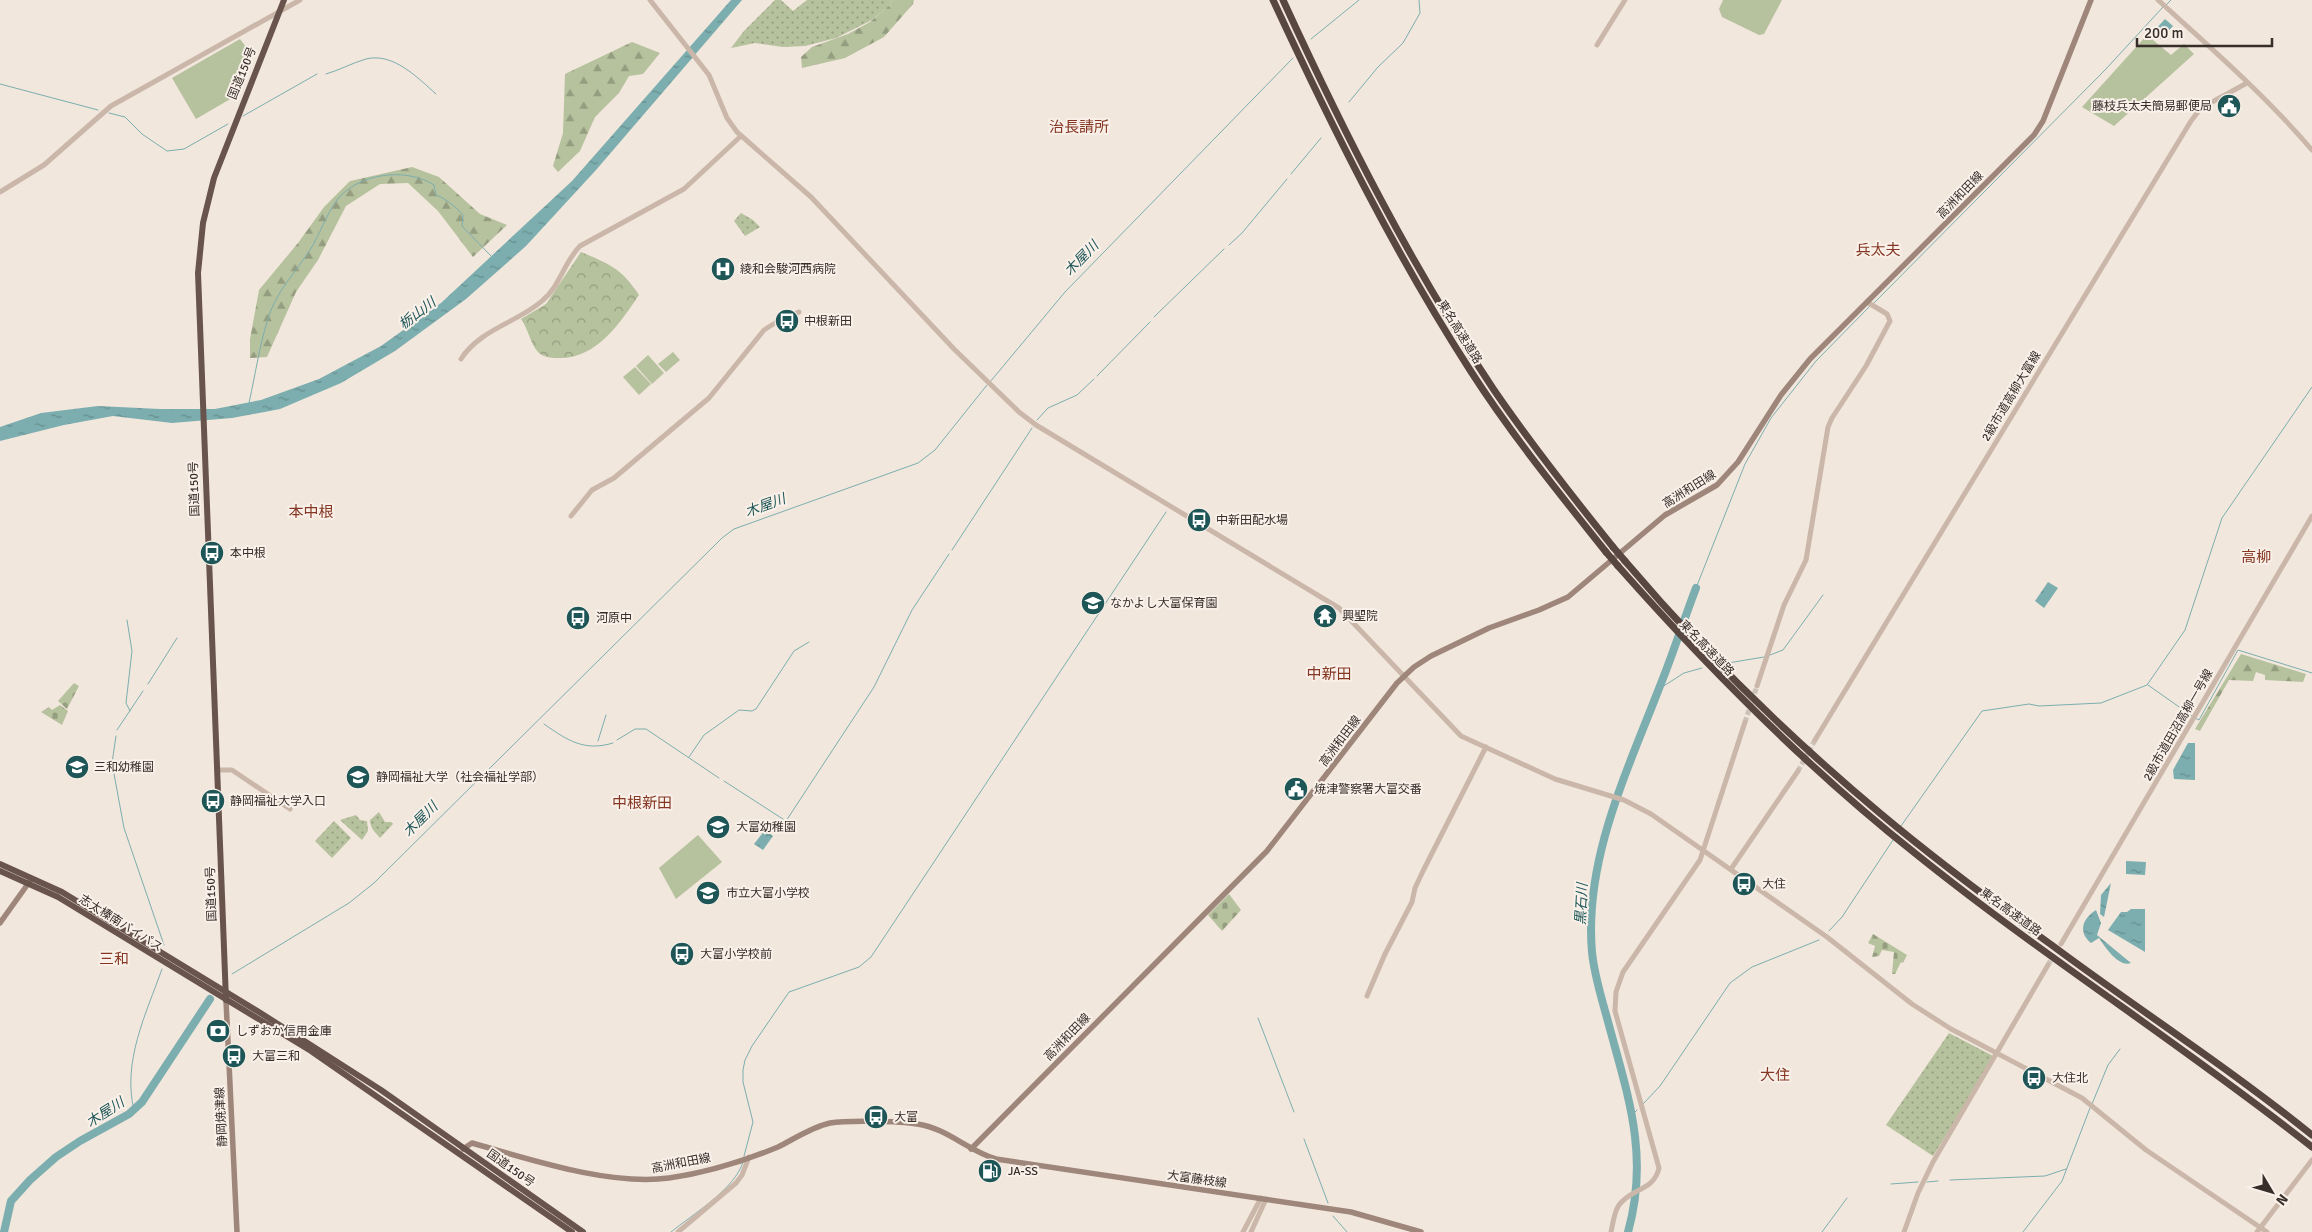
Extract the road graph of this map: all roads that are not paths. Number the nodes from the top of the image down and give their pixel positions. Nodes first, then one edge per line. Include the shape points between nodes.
1 (284, 0) edge
2 (300, 0) edge
3 (650, 0) edge
4 (1273, 0) edge
5 (1283, 0) edge
6 (1626, 0) edge
7 (2091, 0) edge
8 (2158, 0) edge
9 (280, 10) junction
10 (1597, 45) dead end
11 (2247, 83) junction
12 (742, 136) junction
13 (2312, 150) edge
14 (0, 192) edge
15 (1867, 302) junction
16 (799, 312) dead end
17 (461, 359) dead end
18 (571, 516) dead end
19 (2312, 516) edge
20 (1404, 676) junction
21 (1757, 686) tunnel mouth
22 (1745, 722) tunnel mouth
23 (1815, 740) tunnel mouth
24 (1486, 746) junction
25 (216, 770) junction
26 (1798, 771) tunnel mouth
27 (290, 809) dead end
28 (1704, 850) junction
29 (0, 864) edge
30 (1731, 869) junction
31 (0, 871) edge
32 (31, 880) junction
33 (0, 923) edge
34 (2061, 944) tunnel mouth
35 (2048, 965) tunnel mouth
36 (226, 992) junction
37 (1367, 996) dead end
38 (226, 1000) junction
39 (1996, 1054) junction
40 (2312, 1136) edge
41 (2312, 1147) edge
42 (971, 1148) junction
43 (463, 1149) junction
44 (749, 1157) junction
45 (2312, 1160) edge
46 (1264, 1199) junction
47 (2259, 1230) edge
48 (237, 1232) edge
49 (572, 1232) edge
50 (583, 1232) edge
51 (678, 1232) edge
52 (1243, 1232) edge
53 (1251, 1232) edge
54 (1421, 1232) edge
55 (1611, 1232) edge
56 (1904, 1232) edge
57 (2267, 1232) edge

1 - 9 highway, 国道150号
2 - 9 street
3 - 12 street via 701,65 716,88 727,118
4 - 41 highway, 東名高速道路, bridge via 1356,174 1431,307 1497,410 1606,552 1684,640 1790,746 1909,849
5 - 40 highway, 東名高速道路, bridge via 1352,145 1418,269 1466,346 1525,434 1613,547 1678,622 1772,717 1882,815 2055,948
6 - 10 street
7 - 15 main road, 高洲和田線 via 2043,121 2034,135
8 - 11 street
9 - 14 street via 111,106 44,165
9 - 25 highway, 国道150号 via 224,148 208,202 198,273
11 - 13 street
11 - 23 street, 2級市道高柳大富線 via 2201,108 2191,120
12 - 17 street via 684,189 580,246 543,301 502,324 465,352
12 - 20 street via 812,197 988,384 1036,425 1339,608
15 - 20 main road, 高洲和田線 via 1810,359 1781,395 1738,462 1717,485 1665,515 1568,597 1463,640 1431,656
15 - 21 street via 1887,314 1890,321 1828,427 1806,560 1784,605
16 - 18 street via 764,330 709,398 614,478 592,490
19 - 34 street, 2級市道田沼高柳一号線
20 - 24 street via 1454,731
20 - 42 main road, 高洲和田線 via 1267,851
22 - 28 street
24 - 28 street via 1557,779 1624,800
24 - 37 street via 1419,880 1412,902
25 - 27 street via 232,770
25 - 36 highway, 国道150号
26 - 30 street
28 - 30 street
28 - 55 street via 1623,972 1616,992 1615,1011 1622,1042 1658,1161 1657,1174 1646,1188 1632,1194 1619,1206
29 - 32 highway, 志太榛南バイパス
30 - 39 street via 1827,937 1912,1004
31 - 32 highway, 志太榛南バイパス
32 - 33 main road
32 - 36 highway, 志太榛南バイパス via 62,892
32 - 38 highway, 志太榛南バイパス
35 - 39 street
36 - 38 highway, 国道150号
36 - 43 highway, 国道150号 via 381,1090
38 - 48 main road, 静岡焼津線
38 - 49 highway, 国道150号 via 311,1051
39 - 47 street via 2082,1098 2146,1150
39 - 56 street via 1933,1162
42 - 44 main road, 高洲和田線 via 942,1132 916,1123 830,1123
42 - 46 main road, 大富藤枝線 via 996,1159
43 - 44 main road, 高洲和田線 via 472,1143 553,1166 648,1180 671,1178
43 - 50 highway, 国道150号
44 - 51 street via 736,1183
45 - 47 street
46 - 52 street
46 - 53 street
46 - 54 main road, 大富藤枝線 via 1364,1215
47 - 57 street

